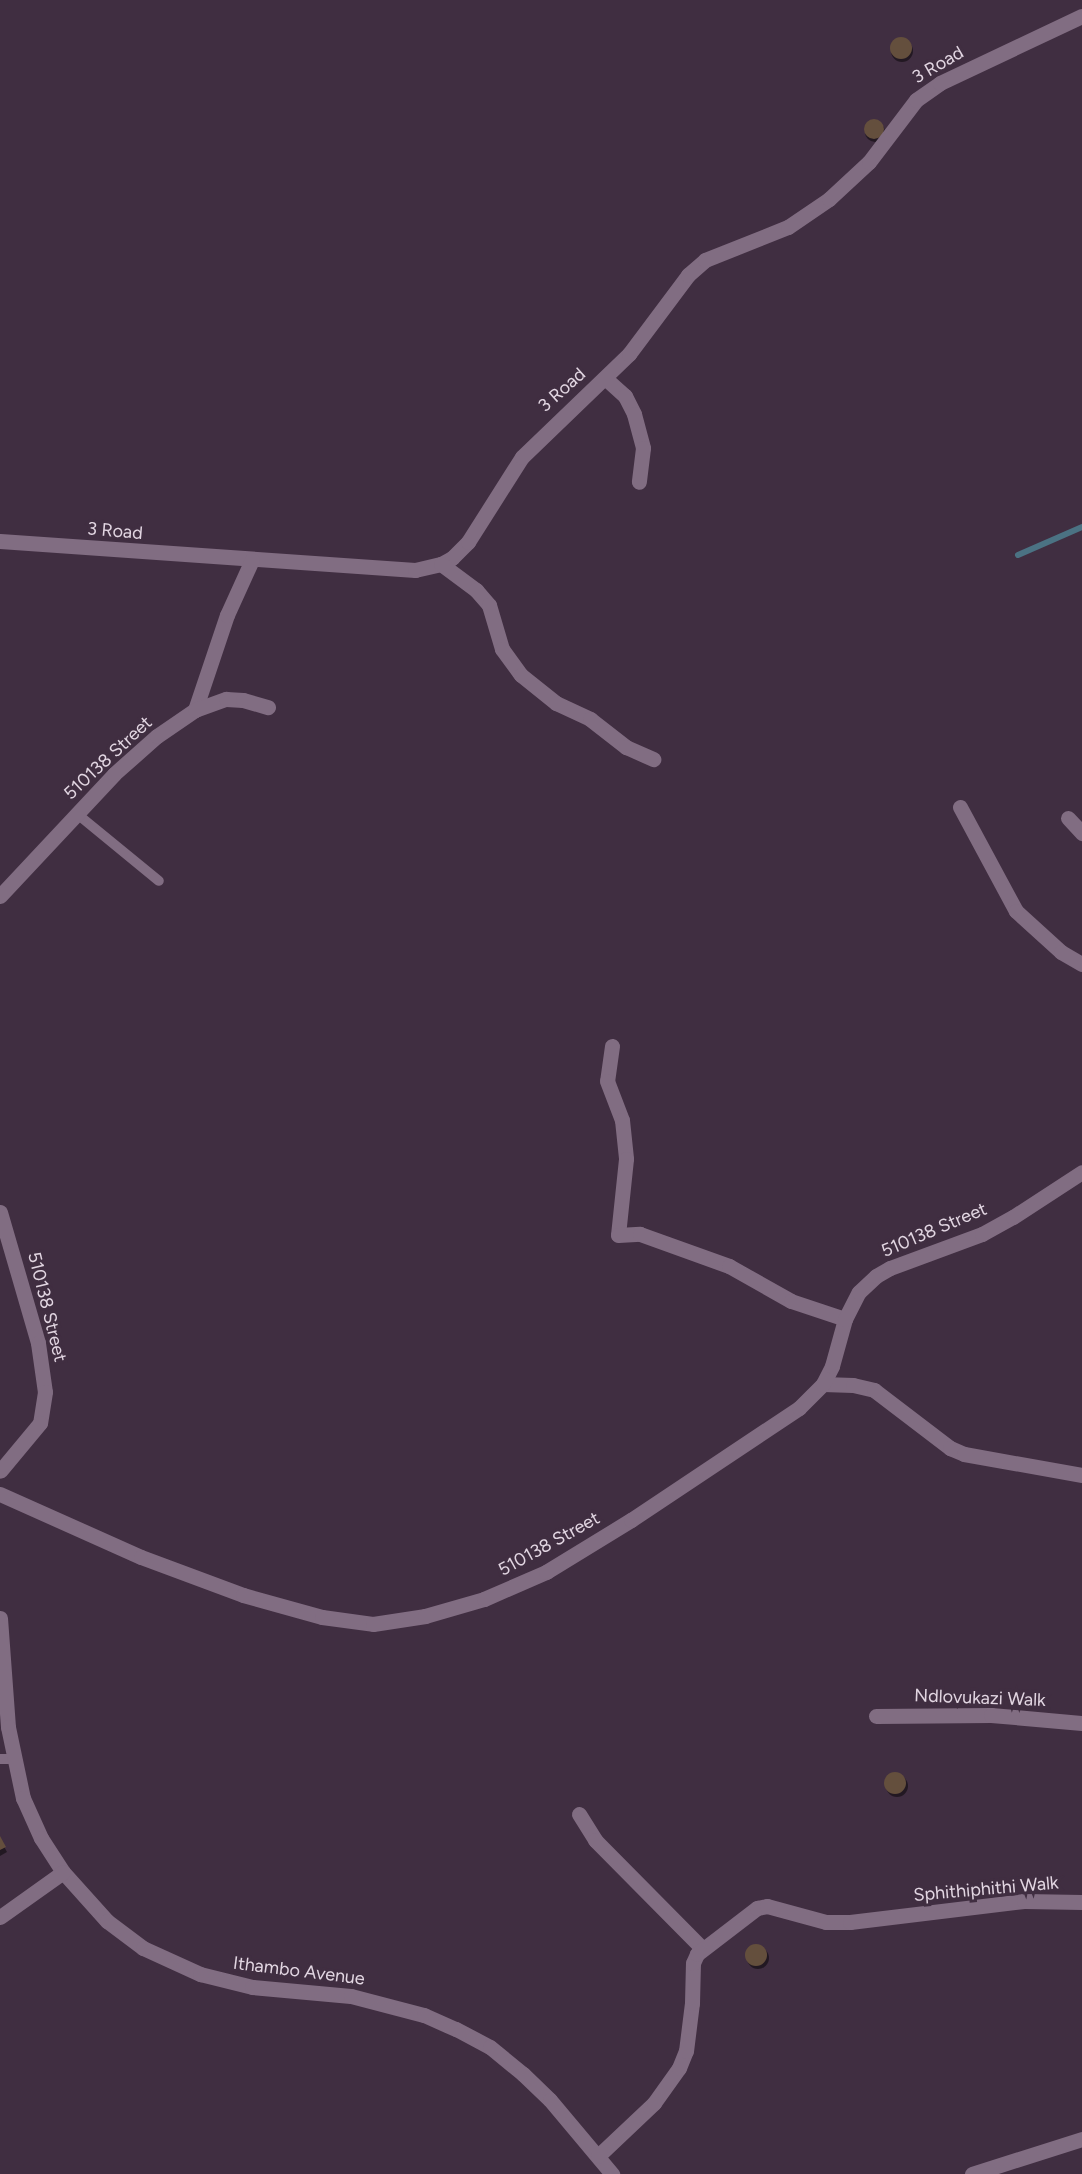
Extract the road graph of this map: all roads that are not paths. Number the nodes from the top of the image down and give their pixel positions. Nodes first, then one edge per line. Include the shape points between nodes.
1 (1082, 16) edge
2 (605, 378) junction
3 (639, 482) dead end
4 (0, 541) edge
5 (252, 560) junction
6 (441, 564) junction
7 (268, 707) dead end
8 (195, 710) junction
9 (652, 759) dead end
10 (960, 807) dead end
11 (76, 813) junction
12 (1068, 818) dead end
13 (1082, 833) edge
14 (159, 881) dead end
15 (0, 896) edge
16 (1082, 964) edge
17 (612, 1046) dead end
18 (1082, 1172) edge
19 (0, 1212) edge
20 (845, 1319) junction
21 (824, 1384) junction
22 (0, 1471) edge
23 (1082, 1475) edge
24 (0, 1494) edge
25 (0, 1618) edge
26 (1, 1638) edge
27 (876, 1716) dead end
28 (1082, 1723) edge
29 (7, 1759) edge
30 (579, 1814) dead end
31 (63, 1872) junction
32 (1082, 1902) edge
33 (0, 1917) edge
34 (703, 1949) junction
35 (1082, 2139) edge
36 (598, 2156) junction
37 (612, 2174) edge
38 (972, 2174) edge

1 - 2 street, 3 Road via 927,91 869,162 829,200 788,227 705,260 688,274 645,336
2 - 3 street via 625,396 637,422 643,448
2 - 6 street, 3 Road via 522,457 468,542
4 - 5 street, 3 Road
5 - 6 street, 3 Road via 415,570
5 - 8 street via 227,615
6 - 9 street via 489,605 502,649 521,675 556,703 590,719 626,747
7 - 8 street, 510138 Street via 226,699
8 - 11 street, 510138 Street via 142,747
10 - 16 street via 1016,911 1061,952
11 - 14 lane
11 - 15 street, 510138 Street
12 - 13 street
17 - 20 street via 607,1081 622,1120 626,1159 618,1235 640,1234 729,1266 791,1301
18 - 20 street, 510138 Street via 982,1234 876,1276 859,1292
19 - 22 street, 510138 Street via 38,1343 45,1392 40,1423
20 - 21 street, 510138 Street
21 - 23 street via 874,1390 950,1448 964,1454
21 - 24 street, 510138 Street via 781,1421 546,1572 484,1599 425,1616 373,1624 322,1617 243,1595 141,1557
25 - 26 street, Ithambo Avenue
26 - 29 street, Ithambo Avenue
27 - 28 street, Ndlovukazi Walk via 991,1714
29 - 31 street, Ithambo Avenue via 41,1838
30 - 34 street via 595,1840
31 - 33 street
31 - 36 street, Ithambo Avenue via 107,1921 143,1948 200,1974 252,1987 351,1996 424,2015 490,2047 550,2100
32 - 34 street, Sphithiphithi Walk via 1024,1901 825,1922 767,1906 747,1914
34 - 36 street via 693,1963 690,2029 679,2068 654,2103
35 - 38 street
36 - 37 street, Ithambo Avenue

